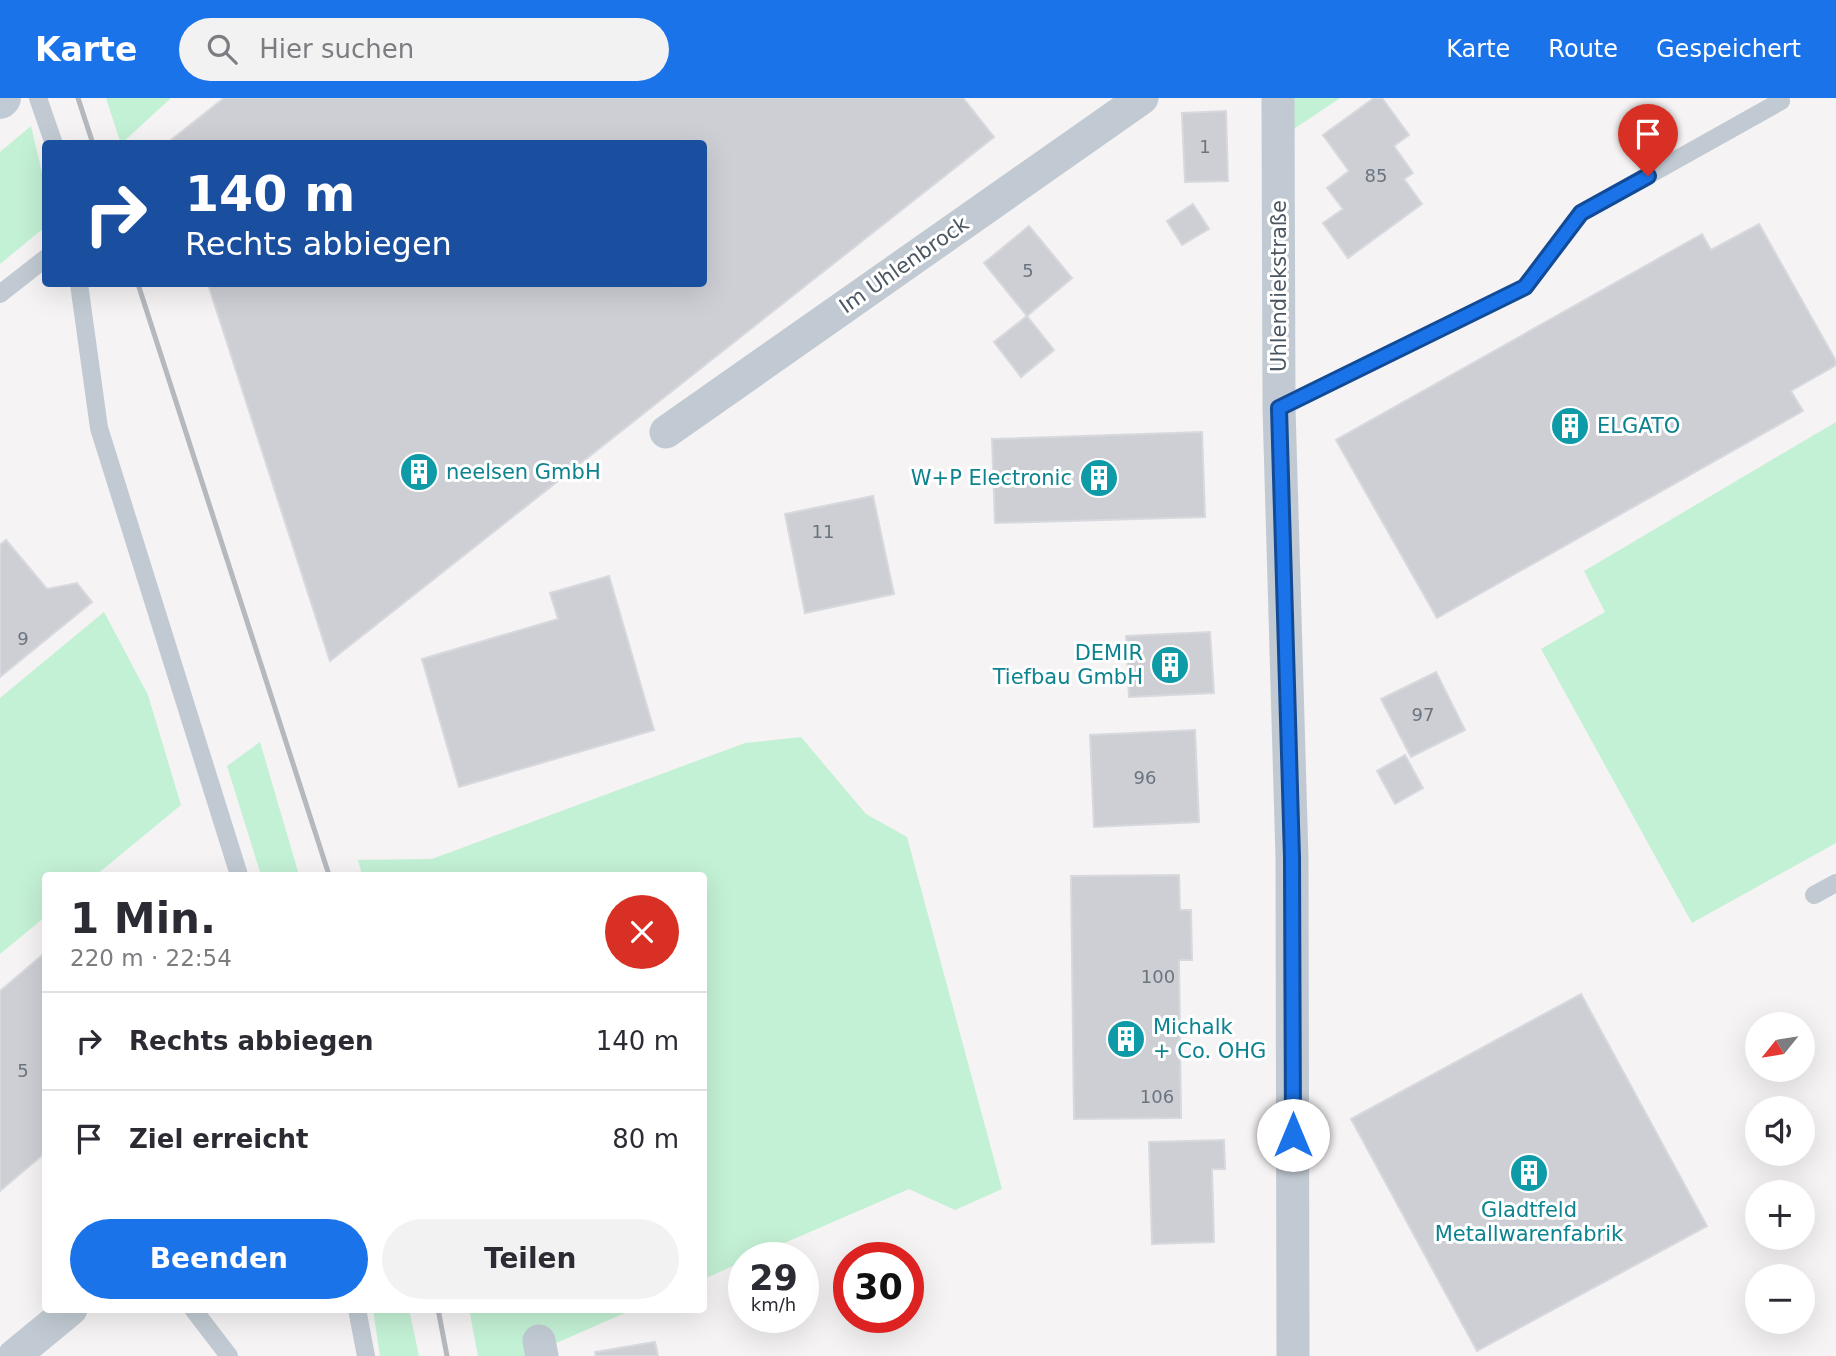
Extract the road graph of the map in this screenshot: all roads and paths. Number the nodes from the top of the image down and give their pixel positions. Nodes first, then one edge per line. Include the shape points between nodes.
1 (38, 98) edge
2 (1142, 98) edge
3 (1278, 98) edge
4 (1781, 101) dead end
5 (53, 140) edge
6 (42, 261) edge
7 (79, 287) edge
8 (0, 294) edge
9 (1279, 408) junction
10 (666, 432) dead end
11 (238, 872) edge
12 (1836, 883) edge
13 (1814, 895) dead end
14 (66, 1313) edge
15 (196, 1313) edge
16 (358, 1313) edge
17 (14, 1356) edge
18 (229, 1356) edge
19 (366, 1356) edge
20 (1293, 1356) edge

1 - 5 lane
2 - 10 street, Im Uhlenbrock
3 - 9 street, Uhlendiekstraße
4 - 9 lane via 1581,213 1525,287
6 - 8 lane
7 - 11 lane via 99,428
9 - 20 street, Uhlendiekstraße via 1292,858
12 - 13 lane
14 - 17 street
15 - 18 lane
16 - 19 lane

